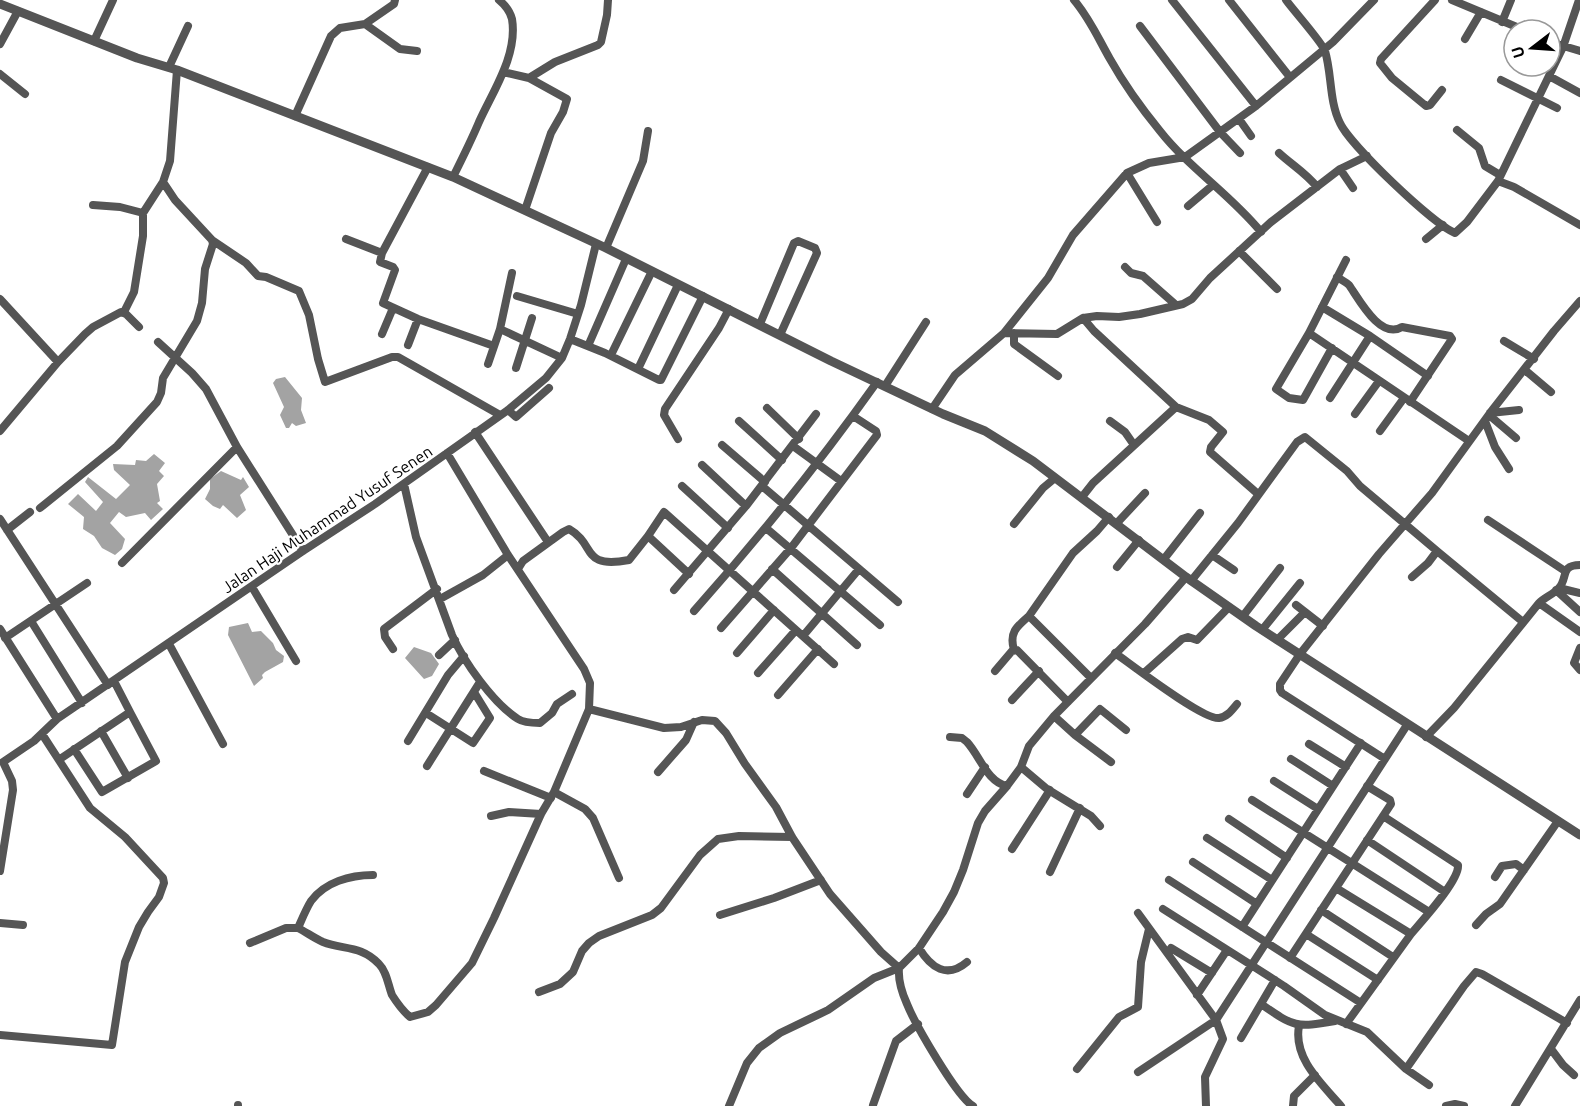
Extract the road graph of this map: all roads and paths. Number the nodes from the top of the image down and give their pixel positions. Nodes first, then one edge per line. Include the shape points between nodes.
1 (113, 0) edge
2 (395, 0) edge
3 (499, 0) edge
4 (510, 0) edge
5 (608, 0) edge
6 (1074, 0) edge
7 (1173, 0) edge
8 (1229, 0) edge
9 (1286, 0) edge
10 (1374, 0) edge
11 (1435, 0) edge
12 (1452, 0) edge
13 (1511, 0) edge
14 (1579, 0) edge
15 (0, 4) edge
16 (508, 10) junction
17 (18, 11) junction
18 (1480, 12) junction
19 (1504, 18) edge
20 (1502, 22) edge
21 (366, 24) junction
22 (188, 26) dead end
23 (1140, 26) dead end
24 (1465, 39) dead end
25 (94, 41) junction
26 (0, 44) edge
27 (1563, 47) joint
28 (1324, 49) junction
29 (417, 51) dead end
30 (1580, 51) edge
31 (173, 68) junction
32 (503, 72) junction
33 (0, 74) edge
34 (1289, 76) junction
35 (529, 78) junction
36 (1548, 78) edge
37 (1553, 78) edge
38 (1501, 80) dead end
39 (1442, 90) dead end
40 (1580, 93) edge
41 (25, 94) dead end
42 (1537, 99) junction
43 (1256, 106) junction
44 (1557, 108) dead end
45 (295, 116) junction
46 (1239, 118) junction
47 (1457, 130) dead end
48 (648, 131) dead end
49 (1220, 132) junction
50 (1251, 136) dead end
51 (1240, 153) dead end
52 (1279, 153) dead end
53 (1367, 156) junction
54 (1185, 157) junction
55 (428, 167) junction
56 (1340, 170) junction
57 (1127, 173) junction
58 (453, 177) junction
59 (1499, 178) junction
60 (163, 182) junction
61 (1213, 185) junction
62 (1317, 187) junction
63 (1353, 188) dead end
64 (93, 206) dead end
65 (1188, 206) dead end
66 (525, 210) junction
67 (143, 213) junction
68 (1157, 222) dead end
69 (1443, 225) junction
70 (1580, 225) edge
71 (1261, 232) junction
72 (1426, 238) dead end
73 (346, 239) dead end
74 (212, 240) junction
75 (596, 244) junction
76 (606, 248) junction
77 (1239, 251) junction
78 (382, 253) junction
79 (627, 259) junction
80 (1346, 260) dead end
81 (1125, 267) dead end
82 (652, 272) junction
83 (512, 273) dead end
84 (1337, 277) junction
85 (678, 285) junction
86 (1276, 289) dead end
87 (703, 296) junction
88 (517, 297) dead end
89 (0, 299) edge
90 (1580, 301) edge
91 (1176, 305) junction
92 (1322, 307) junction
93 (393, 308) junction
94 (729, 309) junction
95 (124, 312) junction
96 (578, 314) junction
97 (532, 318) dead end
98 (1083, 318) junction
99 (418, 319) junction
100 (926, 322) dead end
101 (760, 324) junction
102 (139, 327) dead end
103 (500, 329) junction
104 (1004, 333) junction
105 (1014, 333) junction
106 (1309, 333) junction
107 (382, 334) dead end
108 (780, 335) junction
109 (1370, 336) junction
110 (570, 339) junction
111 (525, 341) junction
112 (1504, 341) dead end
113 (158, 342) dead end
114 (408, 345) dead end
115 (494, 346) junction
116 (588, 346) junction
117 (1332, 348) junction
118 (610, 356) junction
119 (562, 358) junction
120 (1534, 359) junction
121 (176, 360) junction
122 (58, 362) junction
123 (1353, 363) junction
124 (488, 364) dead end
125 (516, 368) dead end
126 (638, 369) junction
127 (1525, 370) junction
128 (1059, 376) dead end
129 (1428, 376) junction
130 (1379, 381) junction
131 (881, 384) junction
132 (549, 388) dead end
133 (1551, 392) dead end
134 (1330, 398) dead end
135 (1407, 400) junction
136 (1176, 407) junction
137 (767, 408) dead end
138 (932, 409) junction
139 (508, 410) junction
140 (1519, 410) dead end
141 (816, 414) dead end
142 (1355, 414) dead end
143 (500, 416) junction
144 (853, 416) junction
145 (1488, 416) junction
146 (739, 421) dead end
147 (1110, 421) dead end
148 (0, 431) edge
149 (1380, 431) dead end
150 (475, 432) junction
151 (1516, 438) dead end
152 (678, 439) dead end
153 (799, 439) junction
154 (1469, 441) junction
155 (722, 445) dead end
156 (1134, 445) junction
157 (793, 446) junction
158 (237, 447) junction
159 (447, 453) junction
160 (782, 460) junction
161 (817, 464) junction
162 (702, 465) dead end
163 (1509, 469) dead end
164 (1054, 478) junction
165 (841, 482) junction
166 (404, 484) junction
167 (763, 484) junction
168 (682, 486) dead end
169 (1145, 494) dead end
170 (1258, 494) junction
171 (1082, 497) junction
172 (785, 505) junction
173 (746, 506) junction
174 (40, 508) dead end
175 (30, 512) dead end
176 (1200, 513) dead end
177 (0, 519) edge
178 (1113, 520) junction
179 (1488, 520) dead end
180 (1014, 524) dead end
181 (1405, 524) junction
182 (810, 525) junction
183 (728, 528) junction
184 (766, 528) junction
185 (7, 530) junction
186 (648, 536) junction
187 (1139, 540) junction
188 (548, 542) junction
189 (791, 548) junction
190 (303, 550) junction
191 (709, 551) junction
192 (1437, 551) junction
193 (508, 555) junction
194 (1212, 555) junction
195 (1164, 560) junction
196 (122, 563) dead end
197 (1580, 565) edge
198 (1117, 567) dead end
199 (1280, 568) dead end
200 (518, 569) junction
201 (772, 569) junction
202 (859, 569) junction
203 (730, 570) junction
204 (1234, 570) dead end
205 (1565, 571) junction
206 (689, 574) junction
207 (1412, 577) dead end
208 (1188, 579) junction
209 (1300, 583) dead end
210 (87, 584) dead end
211 (252, 586) junction
212 (436, 589) junction
213 (1557, 589) junction
214 (674, 590) dead end
215 (752, 590) junction
216 (842, 592) junction
217 (1580, 593) edge
218 (440, 599) junction
219 (898, 602) dead end
220 (1539, 603) junction
221 (55, 605) junction
222 (1296, 605) dead end
223 (1229, 607) junction
224 (774, 610) junction
225 (694, 611) dead end
226 (1305, 612) junction
227 (1580, 612) edge
228 (824, 614) junction
229 (1029, 616) junction
230 (1243, 616) junction
231 (31, 621) junction
232 (1522, 622) junction
233 (880, 625) dead end
234 (1323, 626) junction
235 (721, 628) dead end
236 (0, 629) edge
237 (796, 630) junction
238 (1262, 630) junction
239 (1580, 632) edge
240 (803, 636) junction
241 (5, 638) junction
242 (455, 640) junction
243 (1277, 640) junction
244 (169, 644) junction
245 (858, 645) dead end
246 (1580, 648) edge
247 (393, 649) dead end
248 (818, 649) junction
249 (1014, 650) junction
250 (737, 653) dead end
251 (1116, 653) junction
252 (1300, 654) junction
253 (439, 655) dead end
254 (464, 656) junction
255 (297, 661) dead end
256 (834, 664) dead end
257 (1580, 670) edge
258 (995, 671) dead end
259 (1039, 671) junction
260 (759, 673) dead end
261 (1143, 673) junction
262 (1091, 678) junction
263 (480, 682) junction
264 (111, 683) junction
265 (474, 692) junction
266 (572, 694) dead end
267 (778, 695) dead end
268 (1012, 700) dead end
269 (1068, 702) junction
270 (82, 703) junction
271 (1237, 704) dead end
272 (589, 709) junction
273 (130, 712) junction
274 (426, 713) junction
275 (1054, 716) junction
276 (57, 719) junction
277 (694, 722) junction
278 (1407, 725) junction
279 (451, 729) junction
280 (1126, 730) dead end
281 (101, 731) junction
282 (42, 734) junction
283 (1075, 735) junction
284 (950, 737) dead end
285 (1426, 737) junction
286 (408, 741) dead end
287 (1361, 743) junction
288 (223, 744) dead end
289 (1310, 744) dead end
290 (74, 749) junction
291 (60, 759) junction
292 (1291, 759) dead end
293 (1385, 759) junction
294 (2, 762) edge
295 (1111, 762) dead end
296 (427, 766) dead end
297 (985, 767) junction
298 (1021, 767) junction
299 (1346, 767) junction
300 (484, 771) dead end
301 (658, 772) dead end
302 (129, 778) junction
303 (1274, 782) dead end
304 (1007, 786) junction
305 (1333, 786) junction
306 (1367, 786) junction
307 (1050, 790) junction
308 (967, 794) dead end
309 (553, 795) junction
310 (1252, 800) dead end
311 (1080, 808) junction
312 (1318, 810) junction
313 (541, 814) junction
314 (490, 816) dead end
315 (1383, 816) junction
316 (1229, 819) dead end
317 (1558, 822) junction
318 (1100, 826) dead end
319 (1303, 832) junction
320 (1580, 835) edge
321 (792, 837) junction
322 (1208, 838) dead end
323 (1367, 840) junction
324 (1012, 849) dead end
325 (1327, 849) junction
326 (1287, 858) junction
327 (1193, 862) dead end
328 (1352, 864) junction
329 (1524, 870) junction
330 (0, 871) edge
331 (1050, 872) dead end
332 (373, 875) dead end
333 (1495, 877) dead end
334 (619, 878) dead end
335 (821, 880) junction
336 (1169, 880) dead end
337 (1272, 880) junction
338 (1336, 888) junction
339 (1446, 892) junction
340 (1257, 904) junction
341 (1163, 909) dead end
342 (1321, 910) junction
343 (1429, 912) junction
344 (1138, 913) dead end
345 (720, 915) dead end
346 (0, 923) edge
347 (23, 925) dead end
348 (1476, 925) dead end
349 (1242, 927) junction
350 (298, 928) junction
351 (1149, 929) junction
352 (1306, 934) junction
353 (1411, 934) junction
354 (1266, 942) junction
355 (250, 943) dead end
356 (919, 948) junction
357 (1171, 948) dead end
358 (1227, 950) junction
359 (1393, 957) junction
360 (1290, 958) junction
361 (967, 962) dead end
362 (1251, 965) junction
363 (899, 968) junction
364 (1212, 973) junction
365 (1275, 980) junction
366 (1378, 980) junction
367 (539, 992) dead end
368 (1197, 995) junction
369 (1580, 1000) edge
370 (1261, 1004) junction
371 (1361, 1004) junction
372 (1216, 1020) junction
373 (1335, 1021) junction
374 (1567, 1023) junction
375 (918, 1024) junction
376 (1347, 1024) junction
377 (1299, 1026) junction
378 (0, 1035) edge
379 (1241, 1038) dead end
380 (1551, 1049) junction
381 (1077, 1069) dead end
382 (1407, 1069) junction
383 (1138, 1072) dead end
384 (1315, 1075) junction
385 (1574, 1075) dead end
386 (1429, 1085) dead end
387 (873, 1105) edge
388 (729, 1106) edge
389 (973, 1106) edge
390 (1206, 1106) edge
391 (1293, 1106) edge
392 (1341, 1106) edge
393 (1446, 1106) edge
394 (1464, 1106) edge
395 (1515, 1106) edge

1 - 25 street
2 - 21 street
3 - 16 street
4 - 16 street
5 - 35 street via 601,42
6 - 54 street via 1096,29 1122,80 1160,132
7 - 43 street
8 - 34 street
9 - 28 street
10 - 28 street
11 - 39 street via 1380,63 1426,106
12 - 18 street
13 - 19 street
14 - 27 street
15 - 17 street
16 - 32 street via 513,37
17 - 25 street
17 - 26 street
18 - 20 street
18 - 24 street
21 - 29 street via 400,49
21 - 45 street via 340,28 331,36
22 - 31 street
23 - 49 street
25 - 31 street
27 - 30 street
28 - 34 street
28 - 53 street via 1340,123
31 - 45 street
31 - 60 street via 170,161
32 - 35 street
32 - 58 street
33 - 41 street
34 - 43 street
35 - 66 street via 567,99
36 - 42 street
37 - 40 street
38 - 42 street
42 - 44 street
42 - 59 street
43 - 46 street
45 - 55 street
46 - 49 street
46 - 50 street
47 - 59 street via 1479,148 1485,166
48 - 76 street via 643,161
49 - 51 street
49 - 54 street
52 - 62 street
53 - 56 street
53 - 69 street
54 - 57 street via 1149,163
54 - 61 street
55 - 58 street
55 - 78 street
56 - 62 street
56 - 63 street
57 - 68 street
57 - 104 street via 1073,235 1048,278
58 - 66 street
59 - 69 street via 1458,232
59 - 70 street
60 - 67 street
60 - 74 street
61 - 65 street
61 - 71 street
62 - 71 street
64 - 67 street
66 - 75 street
67 - 95 street via 134,292
69 - 72 street
71 - 77 street
73 - 78 street
74 - 121 street via 200,312
74 - 143 street via 258,276 299,291 309,315 325,382 398,357
75 - 76 street
75 - 96 street, Jalan Haji Muhammad Yusuf Senen
76 - 79 street
77 - 86 street
77 - 91 street via 1192,299
78 - 93 street via 380,262 395,270 382,302
79 - 82 street
79 - 116 street
80 - 84 street
81 - 91 street via 1131,273 1143,275
82 - 85 street
82 - 118 street
83 - 103 street
84 - 92 street
84 - 129 street via 1348,283 1368,314 1391,330 1402,327 1450,336 1452,339
85 - 87 street
85 - 126 street
87 - 94 street
87 - 126 street via 663,379
88 - 96 street
89 - 122 street
90 - 120 street
91 - 98 street via 1119,317
92 - 106 street
92 - 109 street
93 - 99 street
93 - 107 street
94 - 101 street
94 - 152 street via 665,409 664,415
95 - 102 street
95 - 122 street via 93,327
96 - 110 street, Jalan Haji Muhammad Yusuf Senen
97 - 111 street
98 - 105 street via 1057,334
98 - 136 street
99 - 114 street
99 - 115 street
100 - 131 street
101 - 108 street
101 - 108 street via 794,243 814,248 817,253
103 - 111 street
103 - 115 street
104 - 105 street
104 - 138 street via 955,375
105 - 128 street via 1014,344
106 - 117 street
106 - 117 street via 1276,389 1289,398 1303,400
108 - 131 street
109 - 123 street
109 - 129 street
110 - 116 street
110 - 119 street, Jalan Haji Muhammad Yusuf Senen
111 - 119 street
111 - 125 street
112 - 120 street
113 - 121 street
115 - 124 street
116 - 118 street
117 - 123 street
118 - 126 street
119 - 139 street, Jalan Haji Muhammad Yusuf Senen via 546,378
120 - 127 street
121 - 158 street via 206,389
121 - 174 street via 164,378 157,402 117,446
122 - 148 street
123 - 130 street
123 - 134 street
127 - 133 street
127 - 145 street
129 - 135 street
130 - 135 street
130 - 142 street
131 - 138 street
131 - 144 street
132 - 139 street via 516,417
135 - 149 street
135 - 154 street
136 - 156 street
136 - 170 street via 1219,427 1222,432 1210,452
137 - 153 street
138 - 164 street via 985,430
139 - 143 street, Jalan Haji Muhammad Yusuf Senen
140 - 145 street
141 - 153 street
143 - 150 street, Jalan Haji Muhammad Yusuf Senen
144 - 161 street
144 - 165 street via 877,435
145 - 151 street
145 - 154 street
145 - 163 street via 1495,447
146 - 160 street
147 - 156 street
150 - 159 street, Jalan Haji Muhammad Yusuf Senen
150 - 188 street
153 - 157 street
154 - 181 street
155 - 167 street
156 - 171 street
157 - 160 street
157 - 161 street
158 - 190 street
158 - 196 street
159 - 166 street, Jalan Haji Muhammad Yusuf Senen
159 - 193 street
160 - 167 street
161 - 165 street
161 - 172 street
162 - 173 street
164 - 171 street
164 - 180 street
165 - 182 street
166 - 190 street, Jalan Haji Muhammad Yusuf Senen
166 - 212 street via 416,537
167 - 172 street
167 - 173 street
168 - 183 street
169 - 178 street
170 - 181 street via 1305,437
170 - 194 street
171 - 178 street
172 - 182 street
172 - 184 street
173 - 183 street
175 - 185 street
176 - 195 street
177 - 185 street
178 - 187 street
178 - 229 street via 1073,553
179 - 205 street
181 - 192 street
181 - 234 street
182 - 189 street
182 - 202 street
183 - 191 street
184 - 189 street
184 - 203 street
185 - 221 street
186 - 188 street via 629,560 611,563 599,561 589,553 572,530
186 - 191 street via 664,512
186 - 206 street
187 - 195 street
187 - 198 street
188 - 200 street
189 - 201 street
189 - 216 street
190 - 211 street, Jalan Haji Muhammad Yusuf Senen
191 - 203 street
191 - 206 street
192 - 207 street
192 - 232 street
193 - 200 street
193 - 218 street via 483,575
194 - 204 street
194 - 208 street
195 - 208 street
197 - 205 street
199 - 230 street
200 - 272 street via 589,678
201 - 215 street
201 - 228 street
202 - 216 street
202 - 219 street
203 - 215 street
203 - 225 street
205 - 213 street
206 - 214 street
208 - 223 street
208 - 251 street
209 - 238 street
210 - 221 street
211 - 244 street, Jalan Haji Muhammad Yusuf Senen
211 - 255 street
212 - 218 street
212 - 247 street via 384,629
213 - 217 street
213 - 220 street
213 - 227 street
215 - 224 street
215 - 235 street
216 - 228 street
216 - 233 street
218 - 242 street
220 - 232 street
220 - 239 street
221 - 231 street
221 - 264 street
222 - 226 street
223 - 230 street
223 - 261 street via 1197,640 1182,639
224 - 237 street
224 - 250 street
226 - 234 street
226 - 243 street
228 - 240 street
228 - 245 street
229 - 249 street via 1012,634
229 - 262 street
230 - 238 street
231 - 241 street
231 - 270 street
232 - 285 street
234 - 252 street
236 - 241 street
237 - 240 street
237 - 260 street
238 - 243 street
240 - 248 street
241 - 276 street
242 - 253 street
242 - 254 street
243 - 252 street
244 - 264 street, Jalan Haji Muhammad Yusuf Senen
244 - 288 street
246 - 257 street via 1574,663
248 - 256 street
248 - 267 street
249 - 258 street
249 - 259 street
251 - 261 street
251 - 262 street
252 - 278 street
252 - 287 street via 1280,690
254 - 263 street
254 - 274 street
259 - 268 street
259 - 269 street
261 - 271 street via 1213,718 1227,714
262 - 269 street
263 - 265 street
263 - 266 street via 518,719 527,722 540,723
264 - 270 street, Jalan Haji Muhammad Yusuf Senen
264 - 273 street
265 - 279 street
265 - 279 street via 490,718 472,743
269 - 275 street
270 - 276 street, Jalan Haji Muhammad Yusuf Senen
272 - 277 street via 664,728
272 - 309 street
273 - 281 street
273 - 302 street via 156,761
274 - 279 street
274 - 286 street
275 - 283 street
275 - 298 street via 1029,746
276 - 282 street, Jalan Haji Muhammad Yusuf Senen
277 - 301 street via 686,740
277 - 321 street via 715,721 726,733
278 - 285 street
278 - 293 street
279 - 296 street
280 - 283 street via 1100,709
281 - 290 street
281 - 302 street
282 - 291 street
282 - 294 street, Jalan Haji Muhammad Yusuf Senen
283 - 295 street
284 - 297 street via 967,742
285 - 317 street
287 - 293 street
287 - 299 street
289 - 299 street
290 - 291 street
290 - 302 street via 102,792
291 - 378 street via 90,808 140,852 164,884 139,927 125,962 112,1045
292 - 305 street
293 - 306 street
294 - 330 street via 13,789
297 - 304 street via 994,779
297 - 308 street
298 - 304 street
298 - 307 street
299 - 305 street
300 - 309 street
303 - 312 street
304 - 356 street via 978,823 954,892
305 - 312 street
306 - 315 street via 1391,802
306 - 325 street
307 - 311 street
307 - 324 street
309 - 313 street
309 - 334 street via 585,809 593,818
310 - 319 street
311 - 318 street
311 - 331 street
312 - 319 street
313 - 314 street via 509,812
313 - 350 street via 472,963 428,1012 407,1014 392,993 381,965 369,956 323,942
315 - 323 street
315 - 339 street via 1458,865
316 - 326 street
317 - 320 street
317 - 329 street
319 - 325 street
319 - 326 street
321 - 335 street
321 - 367 street via 739,836 718,840 700,855 661,908 598,936 582,951 573,972 560,984
322 - 337 street
323 - 328 street
323 - 339 street
325 - 328 street
325 - 354 street
326 - 337 street
327 - 340 street
328 - 338 street
328 - 343 street
329 - 333 street via 1516,864 1502,866
329 - 348 street via 1500,904
332 - 350 street via 346,878 322,891
335 - 345 street
335 - 363 street via 846,914
336 - 349 street
337 - 340 street
338 - 342 street
338 - 353 street
339 - 343 street
340 - 349 street
341 - 358 street
342 - 352 street
342 - 359 street
343 - 353 street
344 - 351 street
346 - 347 street
349 - 354 street
350 - 355 street via 285,928
351 - 368 street
351 - 381 street via 1141,962 1138,1007 1119,1017
352 - 360 street
352 - 366 street
353 - 359 street
354 - 360 street
354 - 362 street
356 - 361 street via 938,969 956,969
356 - 363 street
357 - 364 street
358 - 362 street
358 - 364 street
359 - 366 street
360 - 371 street
362 - 365 street
362 - 372 street
363 - 375 street via 902,990
363 - 388 street via 874,978 828,1010 780,1033 759,1048 747,1063
364 - 368 street
365 - 370 street
365 - 373 street
366 - 371 street
368 - 372 street
369 - 374 street
370 - 377 street
370 - 379 street
371 - 376 street
372 - 383 street
372 - 390 street via 1223,1039 1205,1077
373 - 376 street
373 - 377 street
374 - 380 street
374 - 382 street via 1476,972
375 - 387 street via 897,1041
375 - 389 street via 953,1082
376 - 382 street via 1367,1032
377 - 384 street via 1301,1054
380 - 385 street
380 - 395 street
382 - 386 street
384 - 391 street via 1294,1096
384 - 392 street
393 - 394 street

